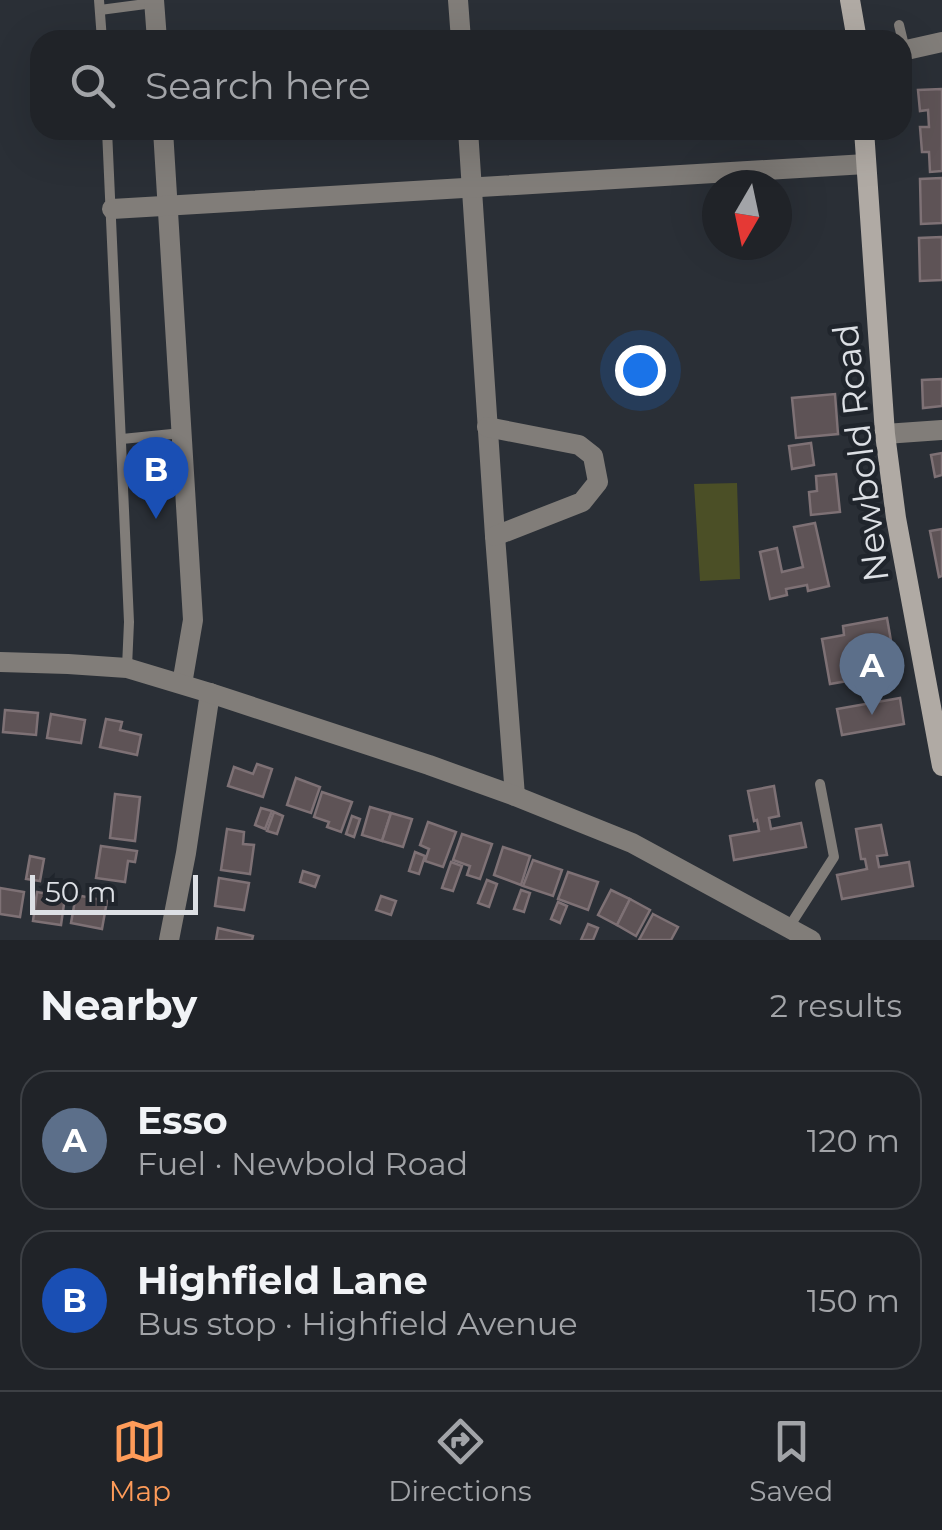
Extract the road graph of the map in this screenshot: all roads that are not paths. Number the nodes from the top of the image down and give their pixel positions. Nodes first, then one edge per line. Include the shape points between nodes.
1 (458, 0) edge
2 (850, 0) edge
3 (154, 1) edge
4 (99, 5) edge
5 (899, 25) dead end
6 (101, 30) edge
7 (156, 30) edge
8 (460, 30) edge
9 (855, 30) edge
10 (900, 30) edge
11 (942, 42) edge
12 (912, 49) edge
13 (108, 140) edge
14 (164, 140) edge
15 (469, 140) edge
16 (865, 140) edge
17 (866, 164) junction
18 (472, 188) junction
19 (168, 205) junction
20 (112, 208) junction
21 (487, 427) junction
22 (942, 430) edge
23 (183, 433) junction
24 (885, 434) junction
25 (122, 438) junction
26 (495, 536) junction
27 (0, 662) edge
28 (127, 668) junction
29 (182, 684) junction
30 (210, 693) junction
31 (942, 766) edge
32 (820, 784) dead end
33 (516, 796) junction
34 (788, 928) junction
35 (169, 940) edge
36 (811, 940) edge

1 - 8 street
2 - 9 main road
3 - 4 lane
3 - 7 street
4 - 6 lane
5 - 10 lane
11 - 12 street
13 - 20 lane
14 - 19 street
15 - 18 street
16 - 17 main road, Newbold Road
17 - 18 street
17 - 24 main road, Newbold Road
18 - 19 street
18 - 21 street
19 - 20 street
19 - 23 street
20 - 25 lane
21 - 26 street
21 - 26 street via 579,445 593,456 598,482 582,502
22 - 24 street
23 - 25 lane
23 - 29 street via 193,620
24 - 31 main road, Newbold Road
25 - 28 lane
26 - 33 street
27 - 28 street
28 - 29 street
29 - 30 street
30 - 33 street
30 - 35 street
32 - 34 lane via 834,857
33 - 34 street via 632,844
34 - 36 street

